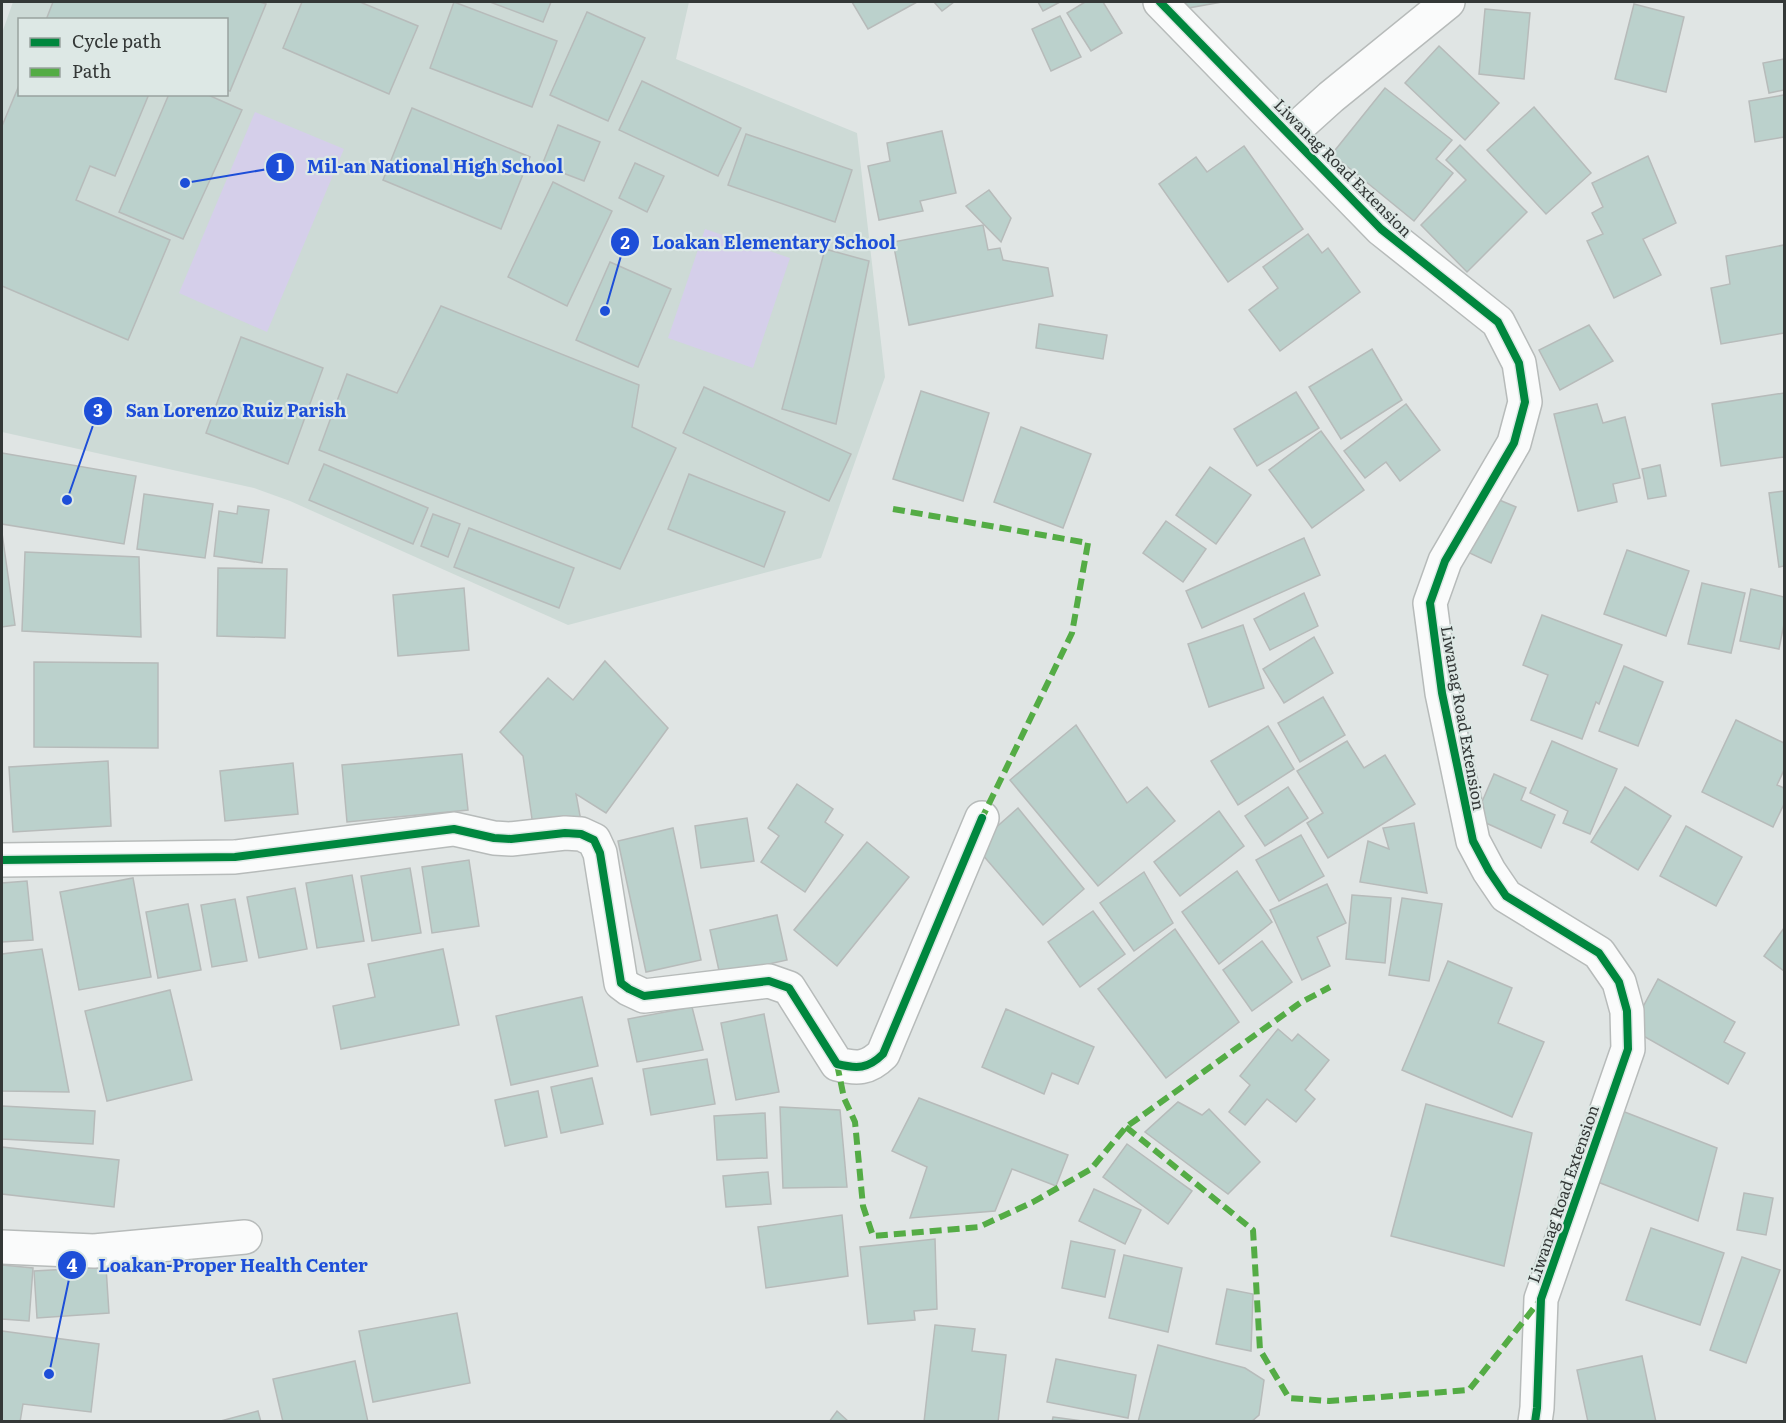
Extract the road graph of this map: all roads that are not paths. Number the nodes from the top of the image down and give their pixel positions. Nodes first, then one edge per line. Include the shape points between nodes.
1 (1160, 2) edge
2 (1448, 2) edge
3 (1290, 134) junction
4 (982, 818) dead end
5 (2, 860) edge
6 (245, 1237) dead end
7 (2, 1247) edge
8 (1535, 1422) edge

1 - 3 street, Liwanag Road Extension
2 - 3 street
3 - 8 street, Liwanag Road Extension via 1381,229 1498,322 1519,363 1526,402 1514,443 1445,561 1430,603 1442,693 1473,841 1506,896 1599,953 1619,982 1627,1011 1628,1049 1540,1299
4 - 5 street via 883,1054 864,1068 837,1064 789,988 769,981 644,996 628,989 621,983 600,853 594,840 581,834 511,839 454,829 236,857
6 - 7 street via 94,1251

